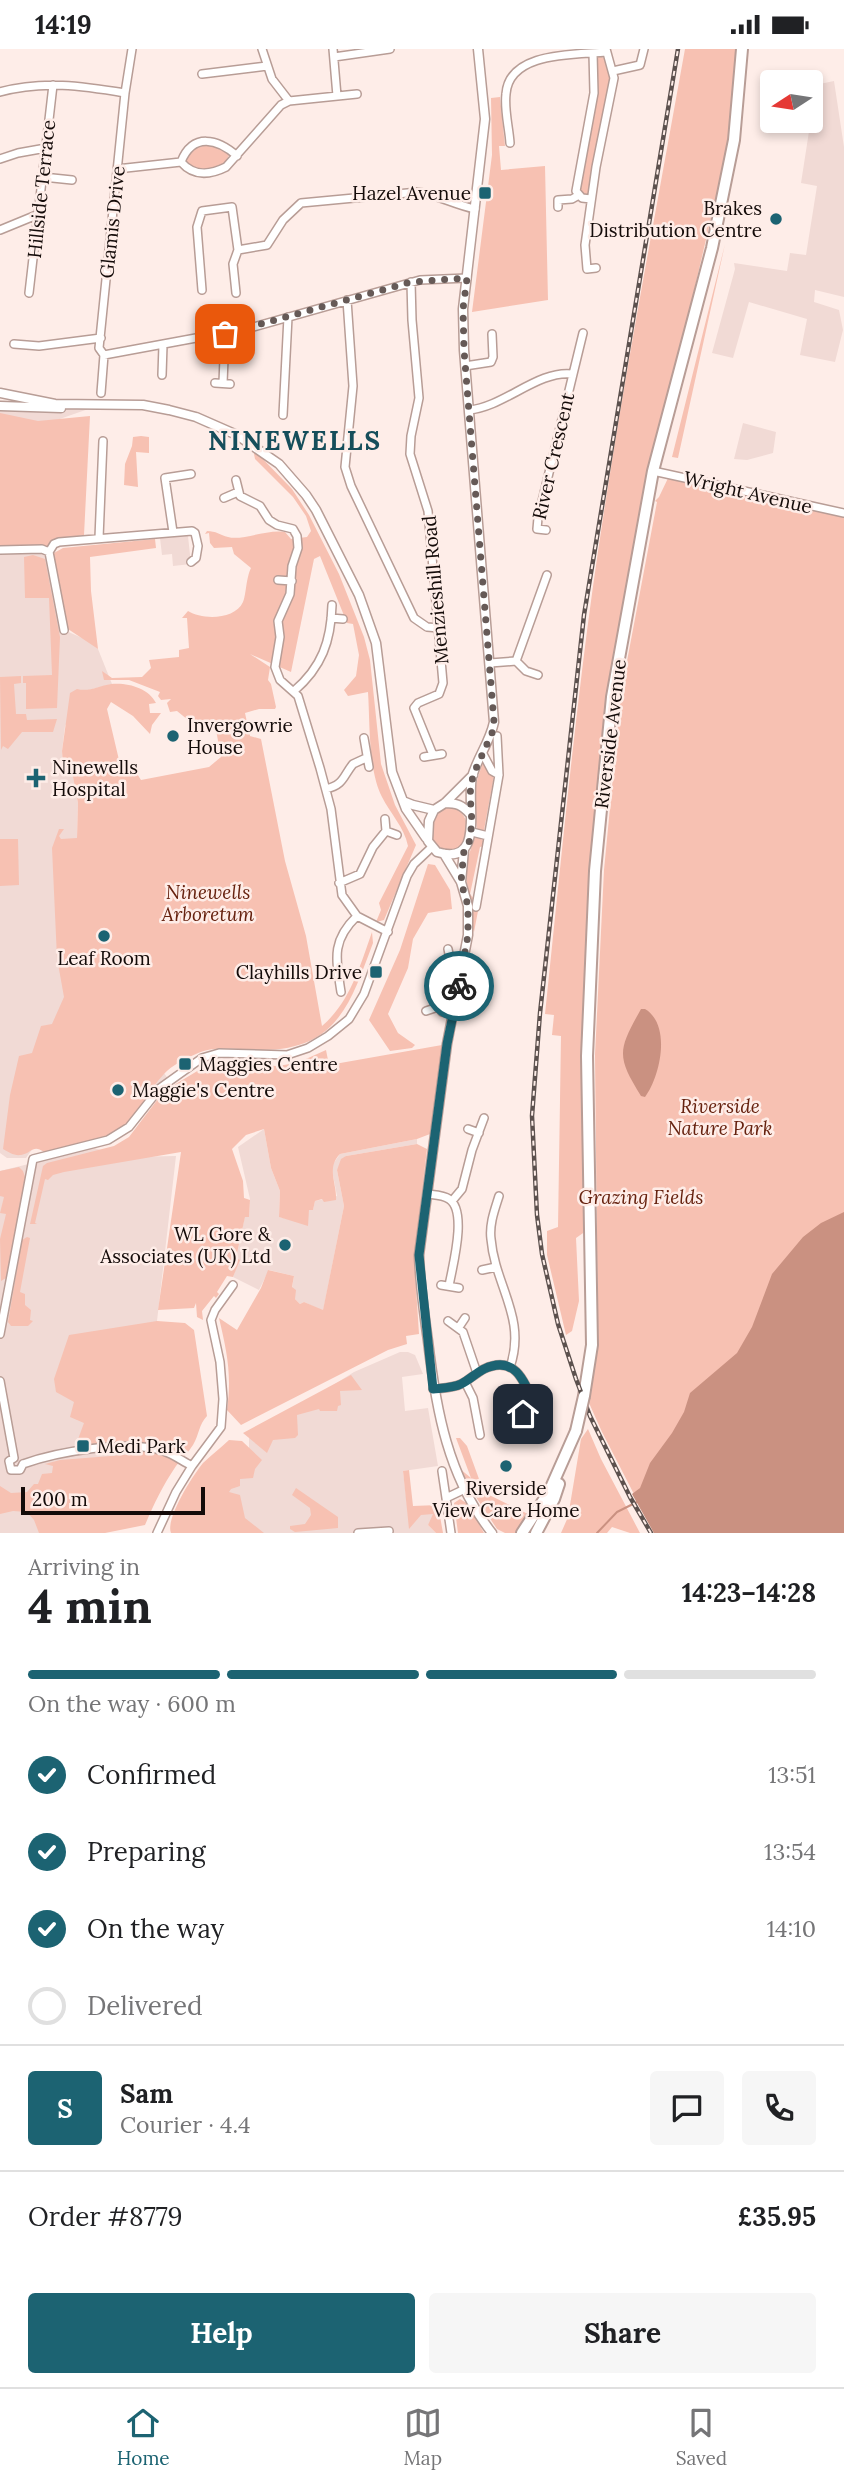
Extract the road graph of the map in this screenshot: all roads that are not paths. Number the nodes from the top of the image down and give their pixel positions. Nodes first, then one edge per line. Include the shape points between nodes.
1 (132, 49) edge
2 (262, 49) edge
3 (390, 49) edge
4 (478, 49) edge
5 (644, 49) edge
6 (743, 49) edge
7 (606, 51) edge
8 (333, 53) edge
9 (593, 53) junction
10 (267, 66) junction
11 (613, 71) junction
12 (207, 72) dead end
13 (53, 85) junction
14 (0, 92) edge
15 (125, 93) junction
16 (358, 94) dead end
17 (337, 96) junction
18 (289, 101) junction
19 (510, 143) dead end
20 (46, 148) junction
21 (237, 156) junction
22 (0, 159) edge
23 (181, 162) junction
24 (117, 169) junction
25 (43, 177) junction
26 (72, 180) dead end
27 (579, 195) junction
28 (591, 199) junction
29 (558, 207) dead end
30 (475, 209) junction
31 (39, 214) junction
32 (0, 230) edge
33 (238, 250) junction
34 (596, 268) dead end
35 (467, 278) junction
36 (411, 282) junction
37 (202, 289) dead end
38 (30, 293) dead end
39 (236, 293) dead end
40 (347, 300) junction
41 (288, 317) junction
42 (583, 333) dead end
43 (225, 334) junction
44 (492, 334) dead end
45 (101, 338) junction
46 (14, 344) dead end
47 (163, 345) junction
48 (104, 355) junction
49 (465, 366) junction
50 (572, 374) junction
51 (162, 375) dead end
52 (223, 383) dead end
53 (0, 393) edge
54 (101, 393) dead end
55 (116, 405) junction
56 (0, 406) edge
57 (469, 409) junction
58 (282, 415) dead end
59 (103, 441) dead end
60 (653, 471) junction
61 (191, 474) dead end
62 (236, 480) dead end
63 (238, 492) junction
64 (223, 498) dead end
65 (844, 513) edge
66 (546, 530) dead end
67 (173, 532) junction
68 (99, 538) junction
69 (0, 550) edge
70 (49, 552) junction
71 (191, 562) dead end
72 (547, 575) dead end
73 (278, 580) dead end
74 (292, 581) junction
75 (532, 585) dead end
76 (542, 588) junction
77 (332, 605) dead end
78 (331, 618) junction
79 (343, 619) dead end
80 (439, 628) junction
81 (64, 630) dead end
82 (516, 661) junction
83 (490, 663) junction
84 (538, 675) dead end
85 (294, 691) junction
86 (497, 736) dead end
87 (364, 738) dead end
88 (442, 754) dead end
89 (483, 754) junction
90 (433, 755) junction
91 (424, 757) dead end
92 (366, 758) junction
93 (369, 767) dead end
94 (473, 775) junction
95 (499, 775) junction
96 (326, 789) junction
97 (403, 801) junction
98 (445, 803) junction
99 (434, 810) junction
100 (470, 814) junction
101 (385, 819) dead end
102 (386, 831) junction
103 (472, 832) junction
104 (397, 835) dead end
105 (488, 836) junction
106 (430, 844) junction
107 (464, 850) junction
108 (444, 854) junction
109 (461, 882) junction
110 (340, 883) junction
111 (476, 908) dead end
112 (357, 916) junction
113 (388, 932) junction
114 (448, 949) dead end
115 (350, 978) dead end
116 (339, 979) junction
117 (341, 992) dead end
118 (438, 1007) junction
119 (426, 1011) dead end
120 (454, 1014) junction
121 (484, 1118) dead end
122 (468, 1129) dead end
123 (479, 1133) junction
124 (427, 1194) junction
125 (499, 1195) dead end
126 (452, 1201) junction
127 (496, 1267) junction
128 (482, 1270) dead end
129 (0, 1284) edge
130 (233, 1285) dead end
131 (9, 1286) junction
132 (459, 1288) dead end
133 (465, 1318) dead end
134 (448, 1321) dead end
135 (459, 1327) junction
136 (0, 1334) edge
137 (510, 1367) junction
138 (477, 1373) junction
139 (0, 1381) edge
140 (465, 1382) junction
141 (433, 1389) junction
142 (543, 1403) dead end
143 (534, 1405) junction
144 (523, 1414) dead end
145 (487, 1416) dead end
146 (477, 1419) junction
147 (576, 1431) junction
148 (481, 1435) dead end
149 (14, 1458) junction
150 (23, 1464) junction
151 (192, 1466) junction
152 (442, 1471) dead end
153 (465, 1489) junction
154 (446, 1498) junction
155 (389, 1531) dead end
156 (157, 1533) edge
157 (358, 1533) edge
158 (451, 1533) edge
159 (492, 1533) edge
160 (522, 1533) edge
161 (536, 1533) edge

1 - 15 street, Glamis Drive
2 - 10 street
3 - 8 street
4 - 30 street via 485,120
5 - 11 street via 640,65
6 - 60 main road, Riverside Avenue via 734,140 712,248
7 - 9 street
7 - 11 street
8 - 17 street
9 - 19 street via 543,58 519,70 506,94
9 - 27 street via 594,93 579,165
10 - 12 street
10 - 18 street
11 - 28 street
13 - 14 street
13 - 15 street
13 - 20 street, Hillside Terrace
15 - 24 street, Glamis Drive
16 - 17 street
17 - 18 street
18 - 21 street
20 - 22 street
20 - 25 street, Hillside Terrace
21 - 23 street via 226,167 206,174 187,169
21 - 23 street via 224,145 203,142 185,152
23 - 24 street
24 - 45 street, Glamis Drive
25 - 26 street
25 - 31 street, Hillside Terrace
27 - 28 street
27 - 29 street via 558,200
28 - 34 street via 585,245 587,269
30 - 33 street via 418,192 301,203 267,245
30 - 35 street
31 - 32 street
31 - 38 street, Hillside Terrace
33 - 37 street via 232,207 202,211 197,227
33 - 39 street via 233,264
35 - 36 street
35 - 49 street
36 - 40 street
36 - 80 street, Menzieshill Road via 419,398 411,454 428,511
40 - 41 street
40 - 80 street via 353,386 345,467 414,618 427,627
41 - 43 street
41 - 58 street
42 - 50 street, River Crescent
43 - 47 street
43 - 52 street
44 - 49 street via 491,362
45 - 46 street via 39,346
45 - 48 street, Glamis Drive via 99,348
47 - 48 street
47 - 51 street
48 - 54 street, Glamis Drive
49 - 57 street
50 - 57 street, River Crescent via 556,374 488,407
50 - 66 street, River Crescent via 538,518 537,529
53 - 55 street via 55,404
55 - 56 street
55 - 97 street via 169,410 237,435 279,464 306,495 359,595 376,643 387,746
57 - 83 street
59 - 68 street
60 - 65 street, Wright Avenue
60 - 147 main road, Riverside Avenue, bridge via 612,697 595,871 587,1056 592,1345
61 - 67 street via 165,478
62 - 63 street
63 - 64 street
63 - 74 street via 260,506 269,520 293,529 298,548
67 - 68 street
67 - 71 street via 195,533 198,546
68 - 70 street via 59,542
69 - 70 street
70 - 81 street
72 - 76 street
73 - 74 street
74 - 85 street via 278,621 281,637 275,667 280,680
75 - 76 street
76 - 82 street
77 - 78 street
78 - 79 street
78 - 85 street via 315,671
80 - 90 street, Menzieshill Road via 442,689 414,708
82 - 83 street
82 - 84 street
83 - 89 street via 494,722
85 - 96 street
86 - 95 street
87 - 92 street
88 - 90 street
89 - 94 street
89 - 95 street
90 - 91 street
92 - 93 street
92 - 96 street via 353,764 339,785
94 - 98 street
94 - 100 street
95 - 105 street
96 - 110 street
97 - 99 street
97 - 106 street
98 - 99 street
98 - 100 street via 455,803
99 - 106 street via 429,821
100 - 103 street
101 - 102 street
102 - 104 street
102 - 110 street via 360,874
103 - 105 street
103 - 107 street
105 - 111 street
106 - 108 street
106 - 113 street via 411,869
107 - 108 street
107 - 109 street
108 - 109 street
109 - 120 street via 468,906 468,935
110 - 112 street via 342,895
112 - 113 street
112 - 116 street via 345,927 338,944
113 - 131 street via 364,994 349,1019 328,1036 288,1055 219,1053 202,1058 160,1088 119,1134 33,1159
114 - 118 street via 450,977
115 - 116 street
116 - 117 street
118 - 119 street
118 - 120 street
120 - 124 street
121 - 123 street
122 - 123 street
123 - 126 street via 462,1189
124 - 126 street
124 - 141 street via 419,1255
125 - 127 street via 491,1228
126 - 132 street via 458,1213 457,1244 445,1286
127 - 128 street
127 - 137 street via 516,1331
129 - 131 street
130 - 151 street via 211,1320 220,1363 221,1427
131 - 136 street
133 - 135 street
134 - 135 street
135 - 138 street
137 - 138 street via 494,1366
137 - 143 street via 522,1376
138 - 140 street
139 - 149 street
140 - 141 street
140 - 146 street
141 - 153 street via 444,1440
142 - 143 street
143 - 144 street
145 - 146 street
146 - 148 street
147 - 160 main road, Riverside Avenue via 549,1492
147 - 161 main road, Riverside Avenue via 554,1499
149 - 150 street
149 - 150 street via 8,1463 11,1470 20,1471
150 - 151 street via 73,1450 122,1447 162,1450
151 - 156 street
152 - 154 street
153 - 154 street
153 - 159 street
154 - 158 street
155 - 157 street

